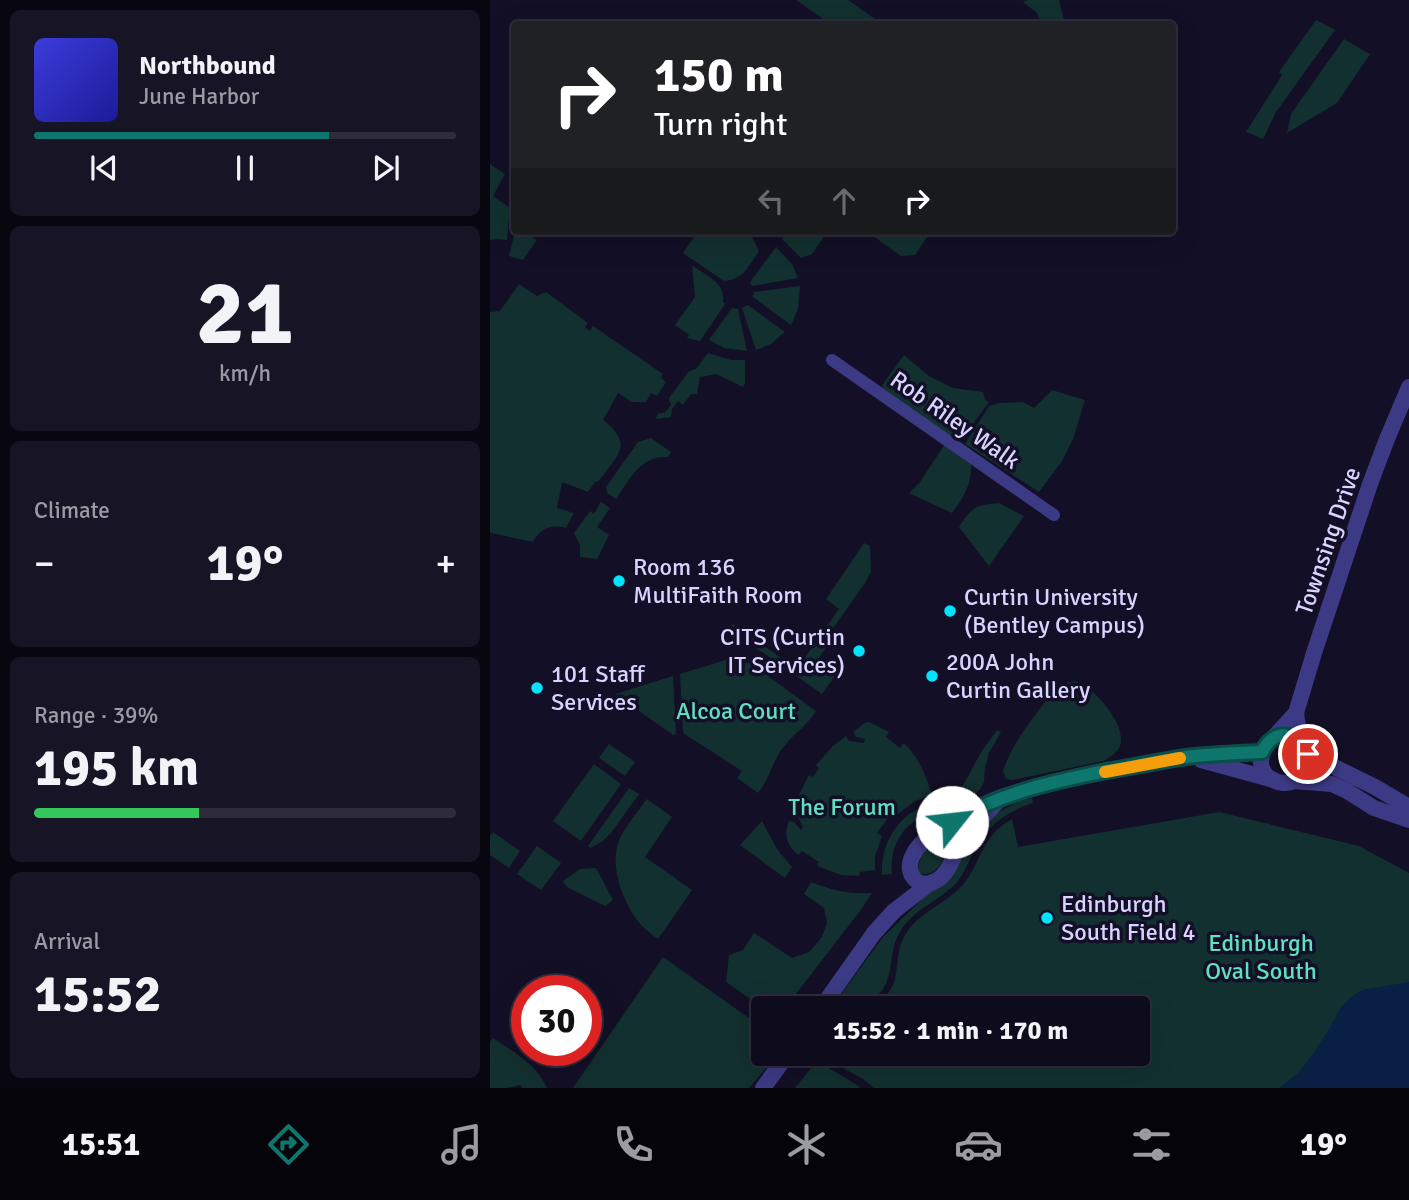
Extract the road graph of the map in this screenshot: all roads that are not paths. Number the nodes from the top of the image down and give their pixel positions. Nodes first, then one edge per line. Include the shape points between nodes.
1 (832, 360) dead end
2 (1409, 387) edge
3 (1054, 515) dead end
4 (1296, 713) junction
5 (1273, 738) junction
6 (1306, 750) junction
7 (1262, 752) junction
8 (1188, 757) junction
9 (1274, 781) junction
10 (1294, 781) junction
11 (1001, 797) junction
12 (1409, 807) edge
13 (1409, 820) edge
14 (941, 829) junction
15 (957, 845) junction
16 (909, 870) junction
17 (929, 884) junction
18 (894, 911) junction
19 (829, 996) edge
20 (779, 1066) edge
21 (763, 1088) edge

1 - 3 street, Rob Riley Walk
2 - 4 street, Townsing Drive via 1370,484
4 - 5 street, Townsing Drive
4 - 6 street
5 - 6 street via 1294,737
5 - 7 street
6 - 10 street via 1306,770
6 - 12 street
7 - 8 street
7 - 9 street via 1261,765
8 - 9 street
8 - 11 street
9 - 10 street
10 - 13 street via 1332,784 1374,808
11 - 14 street
11 - 15 street
14 - 15 street via 954,836
14 - 16 street via 919,844
15 - 17 street via 950,866
16 - 17 street via 916,880
16 - 18 street
17 - 18 street
18 - 19 street
20 - 21 street

